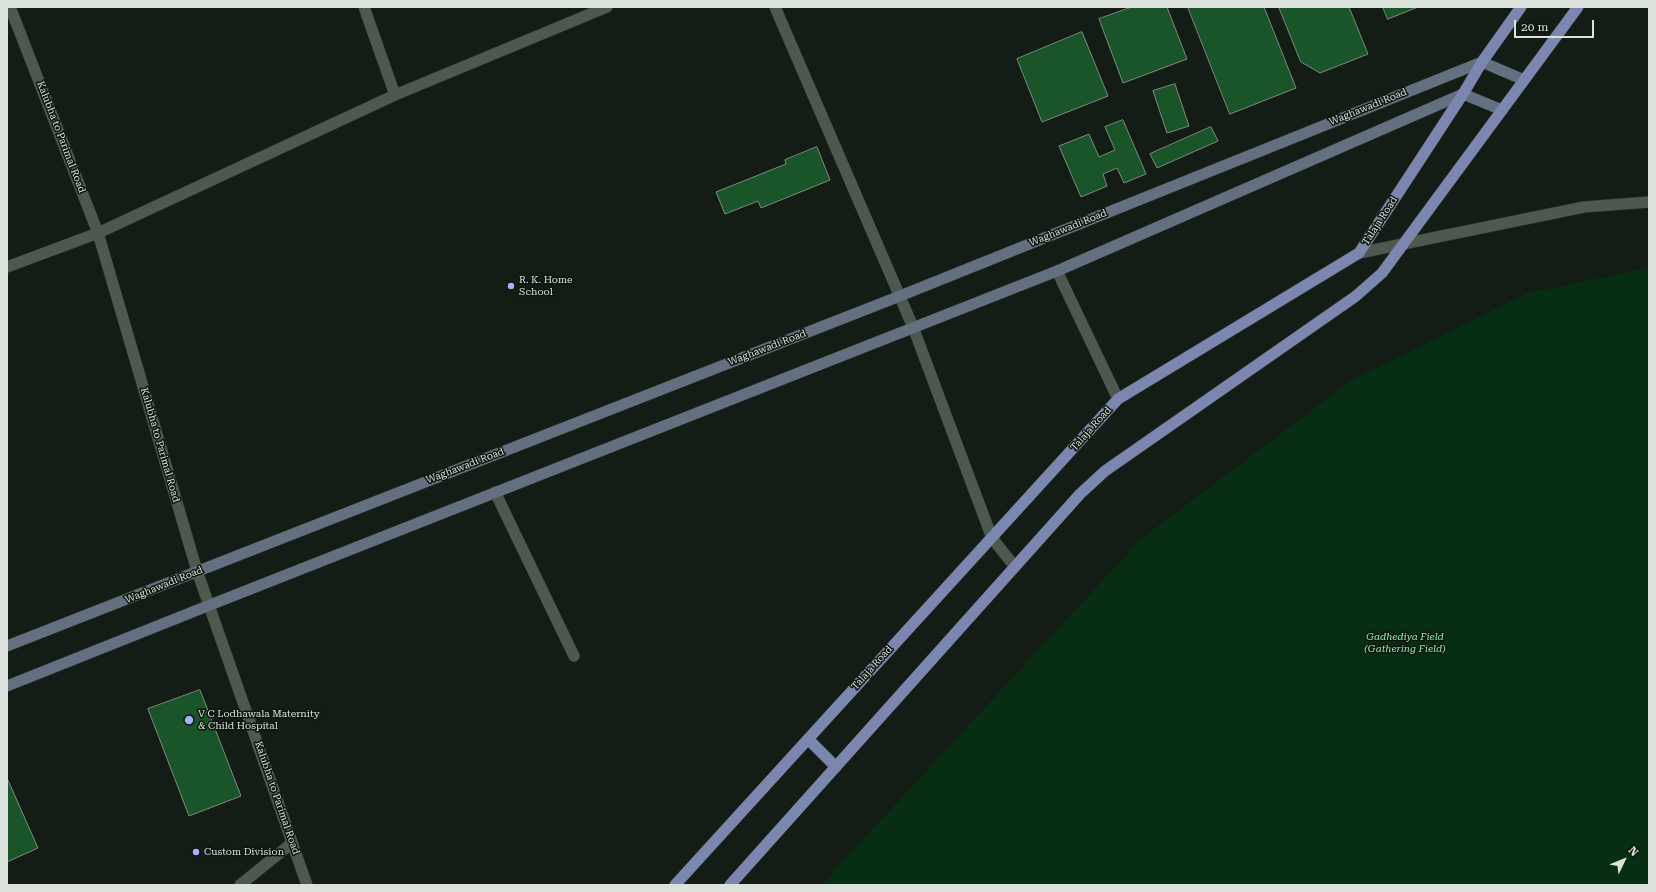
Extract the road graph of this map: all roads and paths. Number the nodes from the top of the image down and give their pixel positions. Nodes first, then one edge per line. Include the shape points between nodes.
1 (10, 7) edge
2 (364, 7) edge
3 (607, 7) edge
4 (775, 7) edge
5 (1521, 7) edge
6 (1578, 7) edge
7 (1482, 62) junction
8 (1524, 80) junction
9 (1463, 94) junction
10 (395, 95) junction
11 (1502, 110) junction
12 (1649, 202) edge
13 (98, 233) junction
14 (1405, 244) junction
15 (1359, 253) junction
16 (7, 267) edge
17 (1057, 271) junction
18 (900, 296) junction
19 (913, 327) junction
20 (1118, 399) junction
21 (495, 492) junction
22 (992, 538) junction
23 (1015, 567) junction
24 (197, 571) junction
25 (210, 605) junction
26 (7, 646) edge
27 (574, 656) dead end
28 (7, 686) edge
29 (808, 739) junction
30 (836, 767) junction
31 (292, 843) junction
32 (240, 885) edge
33 (307, 885) edge
34 (675, 885) edge
35 (730, 885) edge

1 - 13 street, Kalubha to Parimal Road
2 - 10 street
3 - 10 street
4 - 18 street
5 - 7 main road, Talaja Road
6 - 8 main road
7 - 8 main road
7 - 9 main road, Talaja Road
7 - 18 main road, Waghawadi Road
8 - 11 main road
9 - 11 main road
9 - 15 main road, Talaja Road
9 - 17 main road
10 - 13 street
11 - 14 main road
12 - 14 street via 1584,207
13 - 16 street
13 - 24 street, Kalubha to Parimal Road
14 - 15 street
14 - 23 main road via 1382,273 1356,296 1105,471 1080,494
15 - 20 main road, Talaja Road
17 - 19 main road
17 - 20 street
18 - 19 street
18 - 24 main road, Waghawadi Road
19 - 21 main road
19 - 22 street
20 - 22 main road, Talaja Road
21 - 25 main road
21 - 27 street
22 - 23 street
22 - 29 main road, Talaja Road
23 - 30 main road
24 - 25 street, Kalubha to Parimal Road
24 - 26 main road, Waghawadi Road
25 - 28 main road
25 - 31 street, Kalubha to Parimal Road
29 - 30 main road
29 - 34 main road, Talaja Road
30 - 35 main road
31 - 32 street
31 - 33 street, Kalubha to Parimal Road

